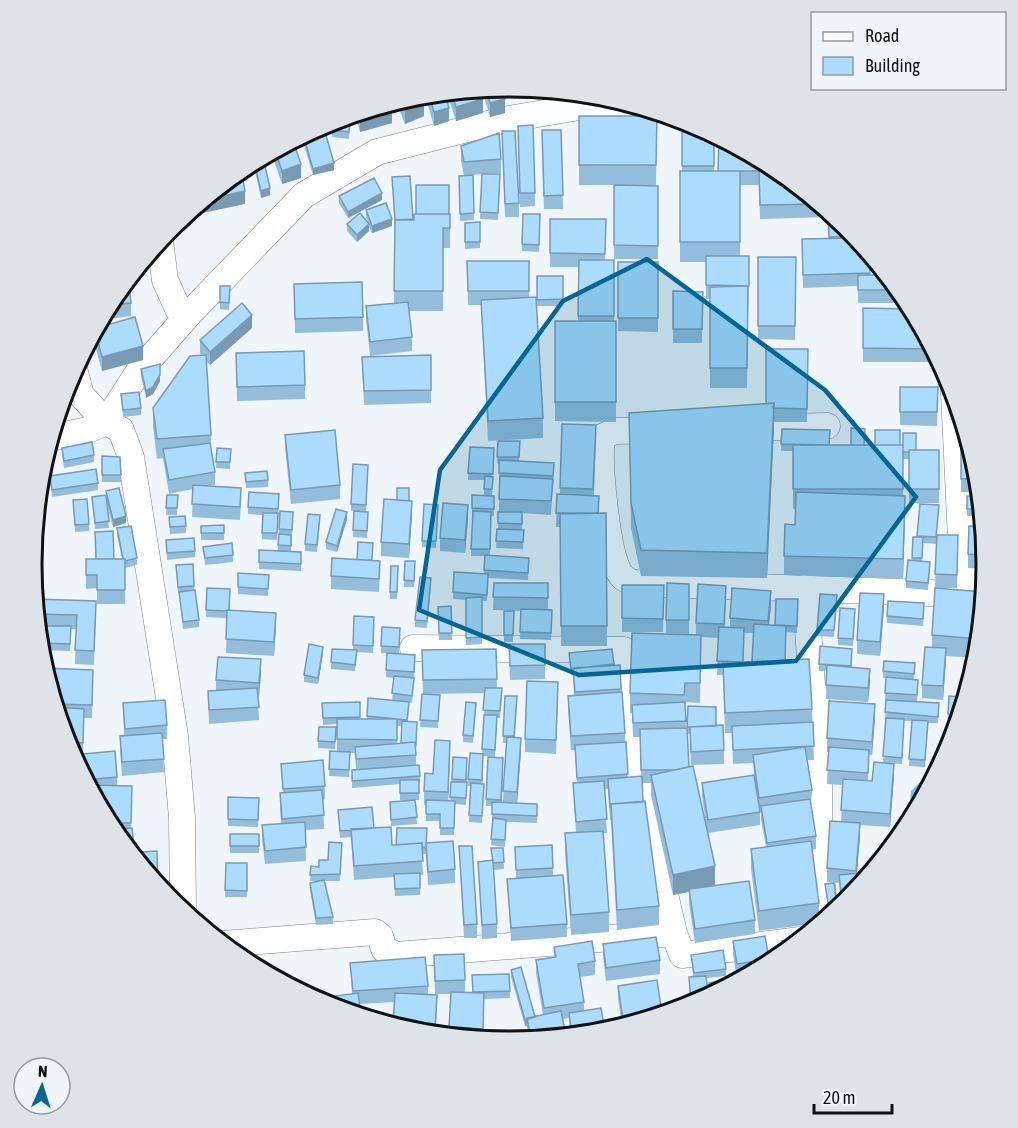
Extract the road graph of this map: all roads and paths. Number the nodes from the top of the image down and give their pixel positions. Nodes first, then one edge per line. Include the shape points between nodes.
1 (603, 107) edge
2 (161, 252) edge
3 (190, 313) junction
4 (78, 385) edge
5 (106, 422) junction
6 (827, 426) dead end
7 (686, 429) edge
8 (721, 429) edge
9 (956, 429) edge
10 (60, 435) edge
11 (805, 588) junction
12 (413, 648) dead end
13 (183, 898) edge
14 (824, 908) edge
15 (674, 933) junction
16 (781, 942) edge
17 (237, 943) edge

1 - 3 street via 503,120 377,152 304,195
2 - 3 street via 165,280 178,309
3 - 5 street via 139,371
4 - 5 street via 81,395
5 - 10 street
5 - 13 street via 121,430 127,441 141,516 175,736 182,818
6 - 8 street
7 - 11 street via 615,431 602,437 605,509 618,571 633,583
9 - 11 street via 963,590 944,594
11 - 14 street via 812,685 819,712 819,852
12 - 15 street via 624,650 629,739
15 - 16 street via 682,955
15 - 17 street via 396,955 384,949 375,932

